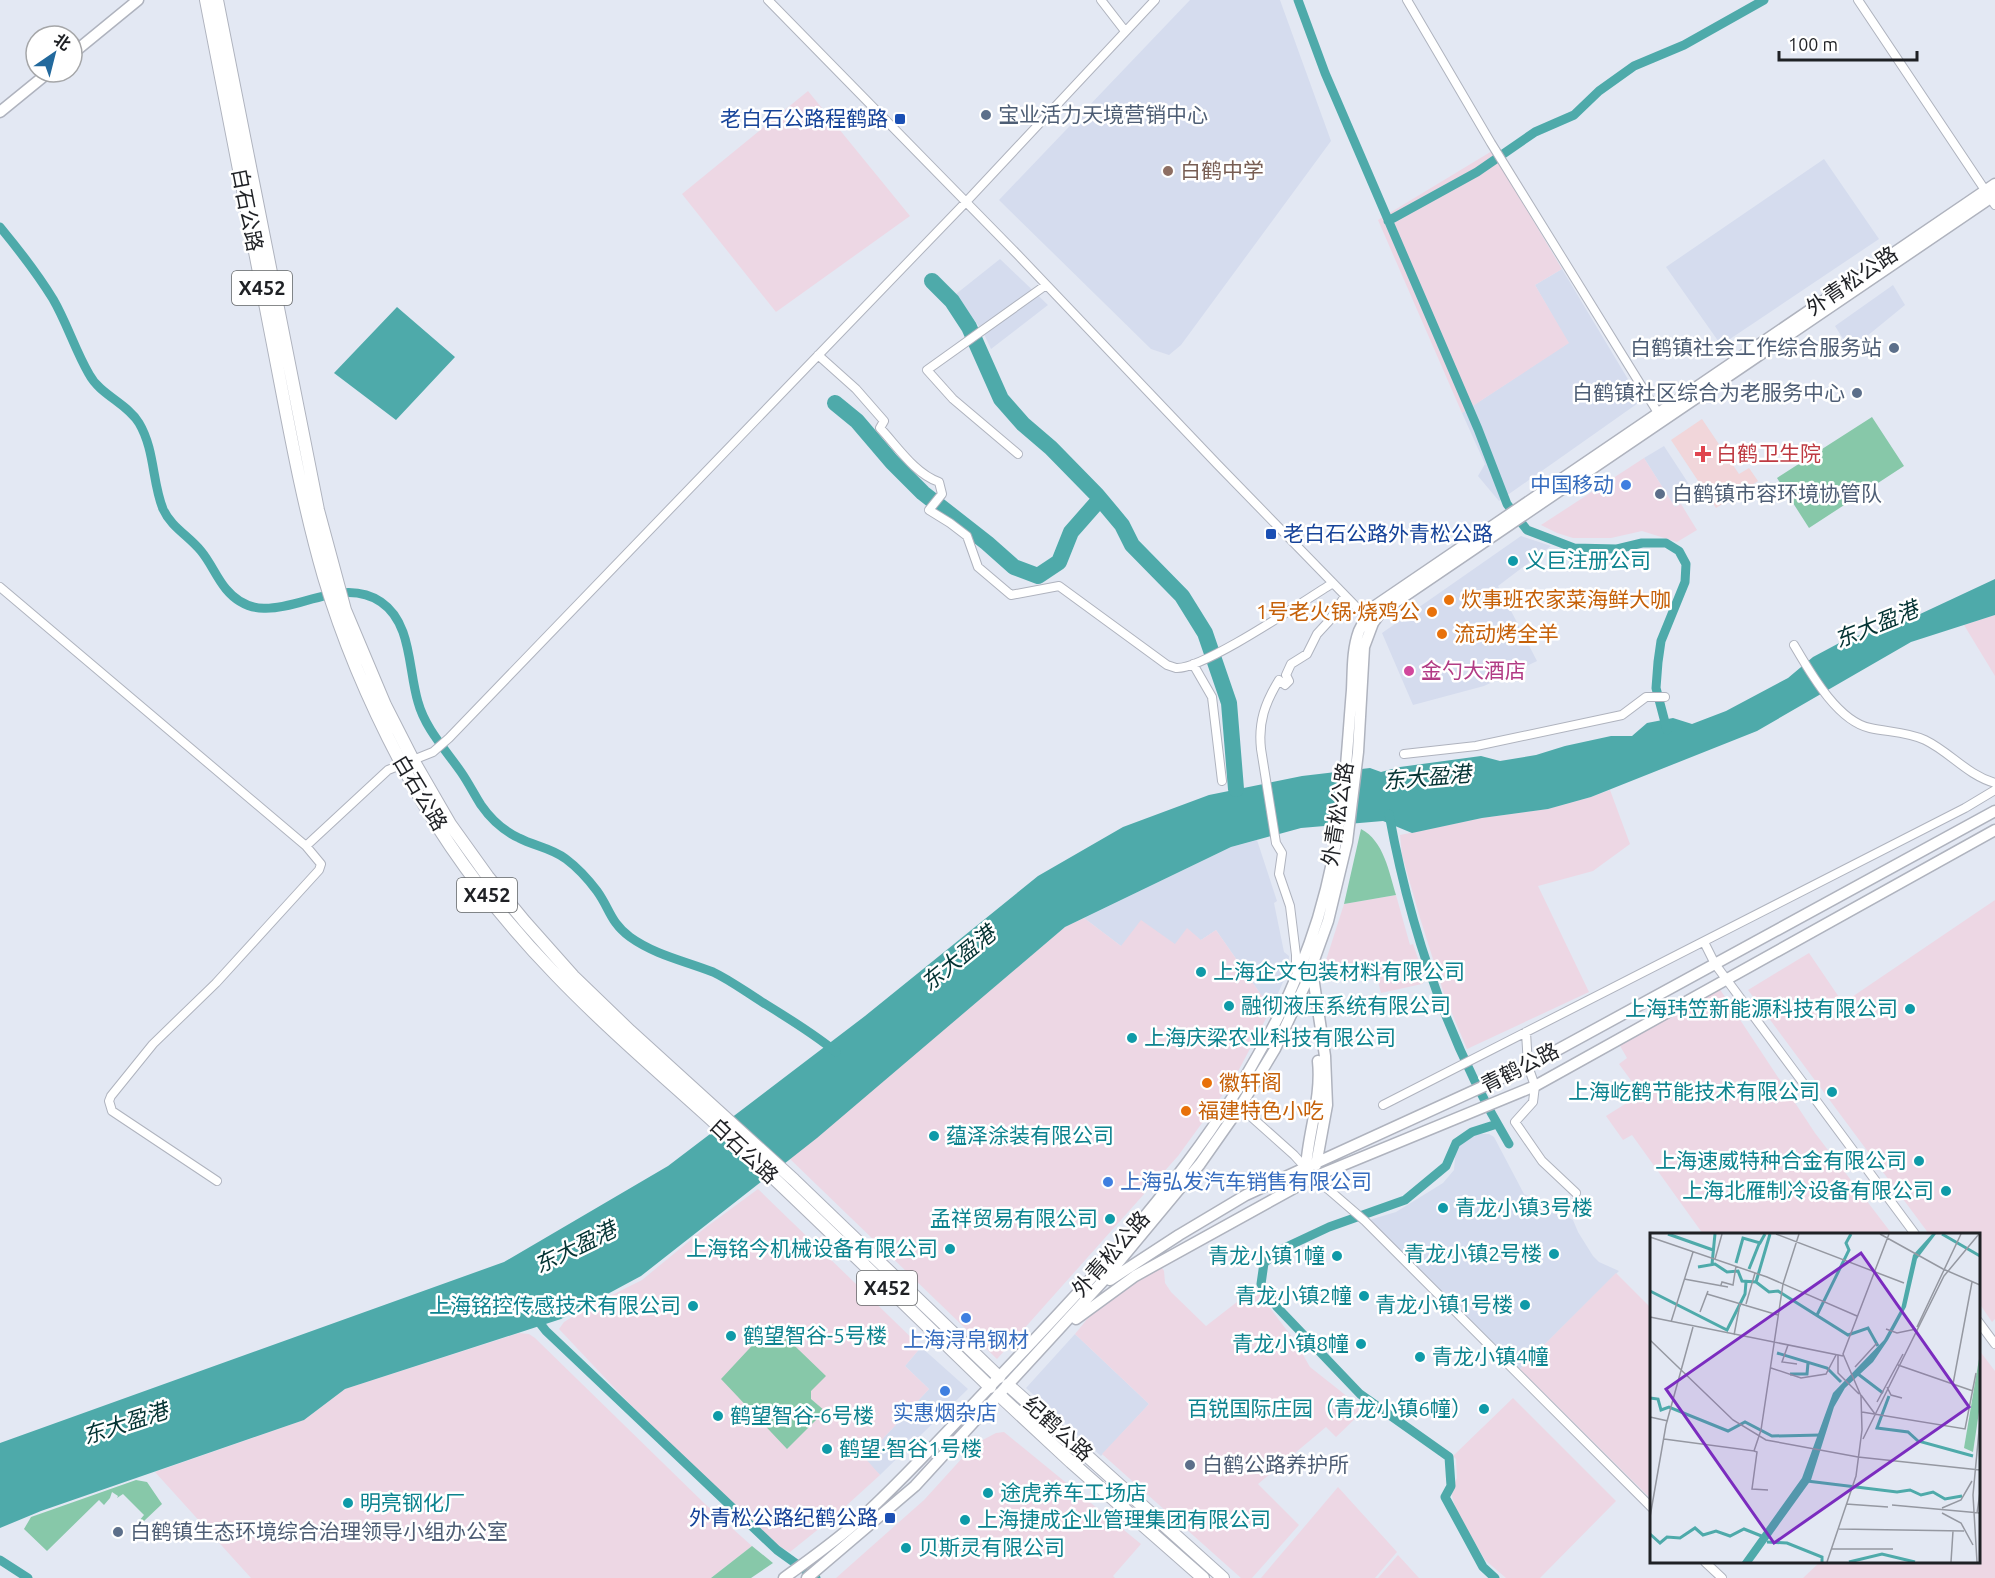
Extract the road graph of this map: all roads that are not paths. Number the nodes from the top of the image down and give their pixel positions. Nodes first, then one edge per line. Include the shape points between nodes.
1 (138, 0) edge
2 (206, 0) edge
3 (217, 0) edge
4 (768, 0) edge
5 (1101, 0) edge
6 (1155, 0) edge
7 (1407, 0) edge
8 (1858, 0) edge
9 (1125, 31) junction
10 (84, 44) edge
11 (34, 84) edge
12 (0, 112) edge
13 (1992, 195) edge
14 (965, 203) junction
15 (1046, 285) junction
16 (818, 355) junction
17 (1660, 416) junction
18 (1018, 454) dead end
19 (328, 573) junction
20 (1333, 583) junction
21 (0, 587) edge
22 (1345, 596) junction
23 (1369, 621) junction
24 (1794, 645) dead end
25 (1197, 662) junction
26 (1665, 698) dead end
27 (1404, 754) dead end
28 (407, 763) junction
29 (1222, 781) dead end
30 (1994, 788) edge
31 (1995, 811) edge
32 (1991, 833) edge
33 (306, 846) junction
34 (1704, 942) junction
35 (1307, 964) junction
36 (1715, 964) junction
37 (1728, 979) junction
38 (1300, 982) junction
39 (1526, 1032) junction
40 (1528, 1066) junction
41 (1535, 1086) junction
42 (1236, 1104) junction
43 (1383, 1105) dead end
44 (718, 1118) junction
45 (1317, 1161) junction
46 (1306, 1168) junction
47 (1314, 1177) junction
48 (217, 1181) dead end
49 (1576, 1193) dead end
50 (1914, 1233) edge
51 (1092, 1294) junction
52 (1980, 1324) edge
53 (1047, 1327) junction
54 (1059, 1331) junction
55 (1995, 1344) edge
56 (1004, 1381) junction
57 (995, 1391) junction
58 (1650, 1506) edge
59 (1706, 1563) edge
60 (784, 1578) edge
61 (807, 1578) edge
62 (1203, 1578) edge
63 (1223, 1578) edge
64 (1722, 1578) edge

1 - 10 main road
2 - 19 main road, 白石公路 / X452 via 288,418
3 - 19 main road, 白石公路 / X452
4 - 14 street
5 - 9 street
6 - 9 street
7 - 17 street
8 - 13 street
9 - 14 street
11 - 12 main road
13 - 17 main road, 外青松公路
14 - 15 street
14 - 16 street
15 - 18 street via 927,370 953,399
15 - 20 street
16 - 25 street via 876,410 884,421 880,428 904,455 928,478 939,482 942,494 929,510 967,536 978,567 1011,595 1059,586 1167,665 1177,668
16 - 28 street via 449,738 433,752
17 - 23 main road, 外青松公路 via 1510,519 1386,597
19 - 28 main road, 白石公路 / X452 via 354,664
20 - 22 street
20 - 25 street via 1243,640
21 - 33 street
22 - 23 street
22 - 38 street via 1307,654 1291,664 1286,675 1288,684 1279,680 1261,716 1259,734 1265,779 1276,843 1282,854 1279,874 1292,916
23 - 35 main road, 外青松公路 via 1355,646 1353,751 1328,921
24 - 30 street via 1829,697 1858,724 1924,740
25 - 29 street via 1212,697
26 - 27 street via 1646,697 1622,715 1476,746
28 - 33 street via 388,770
28 - 44 main road, 白石公路 / X452 via 438,826 512,927 585,1004
30 - 34 street via 1965,808
31 - 36 main road, 青鹤公路
32 - 37 main road, 青鹤公路
33 - 48 street via 321,864 319,870 216,983 153,1044 111,1096 112,1111
34 - 36 street
34 - 39 street
35 - 38 main road, 外青松公路
35 - 45 main road via 1325,1056 1327,1105
36 - 37 street
36 - 40 main road, 青鹤公路
37 - 41 main road, 青鹤公路
37 - 50 street
38 - 42 main road, 外青松公路 via 1275,1049
38 - 46 main road via 1319,1065 1317,1109
39 - 40 street
39 - 43 street
40 - 41 street
40 - 45 main road, 青鹤公路
41 - 47 main road, 青鹤公路
41 - 49 street via 1533,1102 1515,1122 1542,1161
42 - 46 street
42 - 51 main road, 外青松公路 via 1200,1164
42 - 53 main road, 外青松公路
44 - 56 main road, 白石公路 / X452 via 794,1180
44 - 57 main road, 白石公路 / X452 via 784,1188
45 - 46 main road, 青鹤公路
45 - 47 main road
46 - 47 street
46 - 51 main road, 青鹤公路 via 1246,1195 1128,1267
47 - 54 main road, 青鹤公路 via 1135,1276
47 - 58 street via 1365,1221
51 - 53 main road, 青鹤公路
51 - 54 main road, 外青松公路
52 - 55 street
53 - 56 main road, 外青松公路
54 - 56 main road, 外青松公路
56 - 57 main road, 外青松公路
56 - 63 main road, 纪鹤公路
57 - 60 main road, 外青松公路 via 858,1520
57 - 61 main road, 外青松公路 via 915,1486
57 - 62 main road, 纪鹤公路
59 - 64 street

